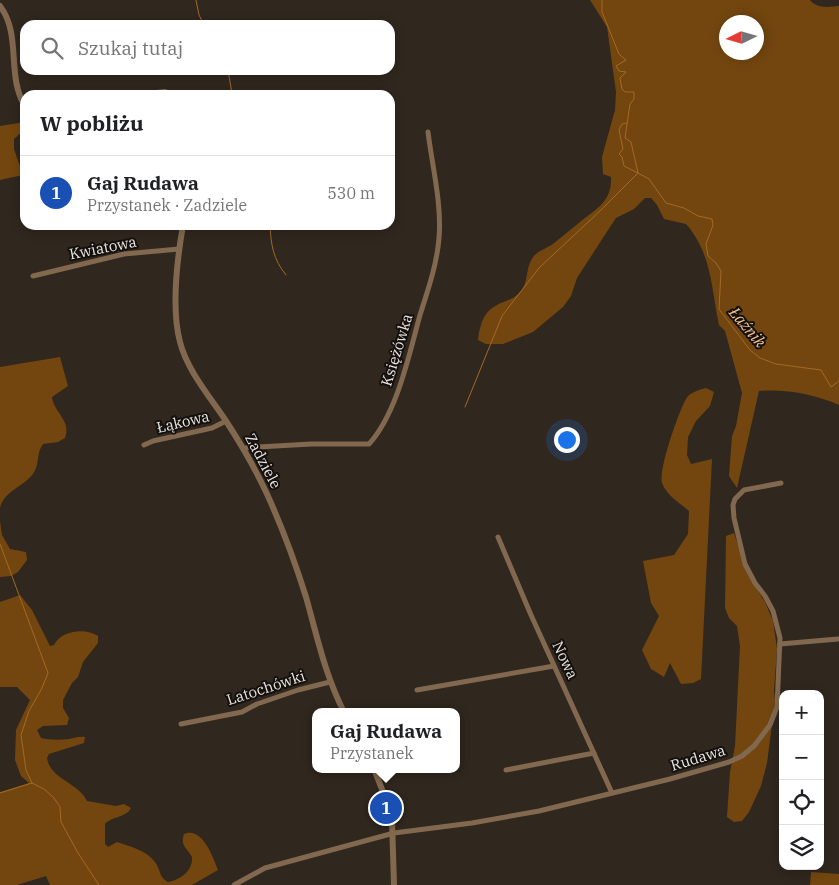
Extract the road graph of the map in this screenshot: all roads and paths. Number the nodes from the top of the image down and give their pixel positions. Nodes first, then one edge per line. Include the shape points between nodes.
1 (0, 6) edge
2 (20, 97) edge
3 (428, 132) dead end
4 (182, 230) edge
5 (179, 248) junction
6 (33, 276) dead end
7 (226, 421) junction
8 (144, 445) dead end
9 (243, 448) junction
10 (781, 483) dead end
11 (498, 537) dead end
12 (838, 639) edge
13 (780, 644) junction
14 (554, 666) junction
15 (330, 682) junction
16 (418, 690) dead end
17 (342, 708) edge
18 (181, 724) dead end
19 (594, 753) junction
20 (506, 770) dead end
21 (376, 773) edge
22 (612, 793) junction
23 (394, 833) junction
24 (234, 885) edge
25 (394, 885) edge

1 - 2 street via 10,23
3 - 9 street, Księżówka via 439,237 434,267 404,374 379,433 368,444
4 - 5 street, Zadziele
5 - 6 street, Kwiatowa via 124,254
5 - 7 street, Zadziele via 176,285 180,343
7 - 8 street, Łąkowa via 212,428
7 - 9 street, Zadziele
9 - 15 street, Zadziele via 294,561
10 - 13 street, Rudawa via 744,490 735,499 733,510 745,564 774,611
11 - 14 street, Nowa
12 - 13 street
13 - 22 street, Rudawa via 777,707 770,725 754,746 742,756
14 - 16 street
14 - 19 street, Nowa
15 - 17 street, Zadziele
15 - 18 street, Latochówki via 265,701 242,712
19 - 20 street
19 - 22 street, Nowa
21 - 23 street
22 - 23 street, Rudawa via 539,812
23 - 24 street, Rudawa via 265,868
23 - 25 street

